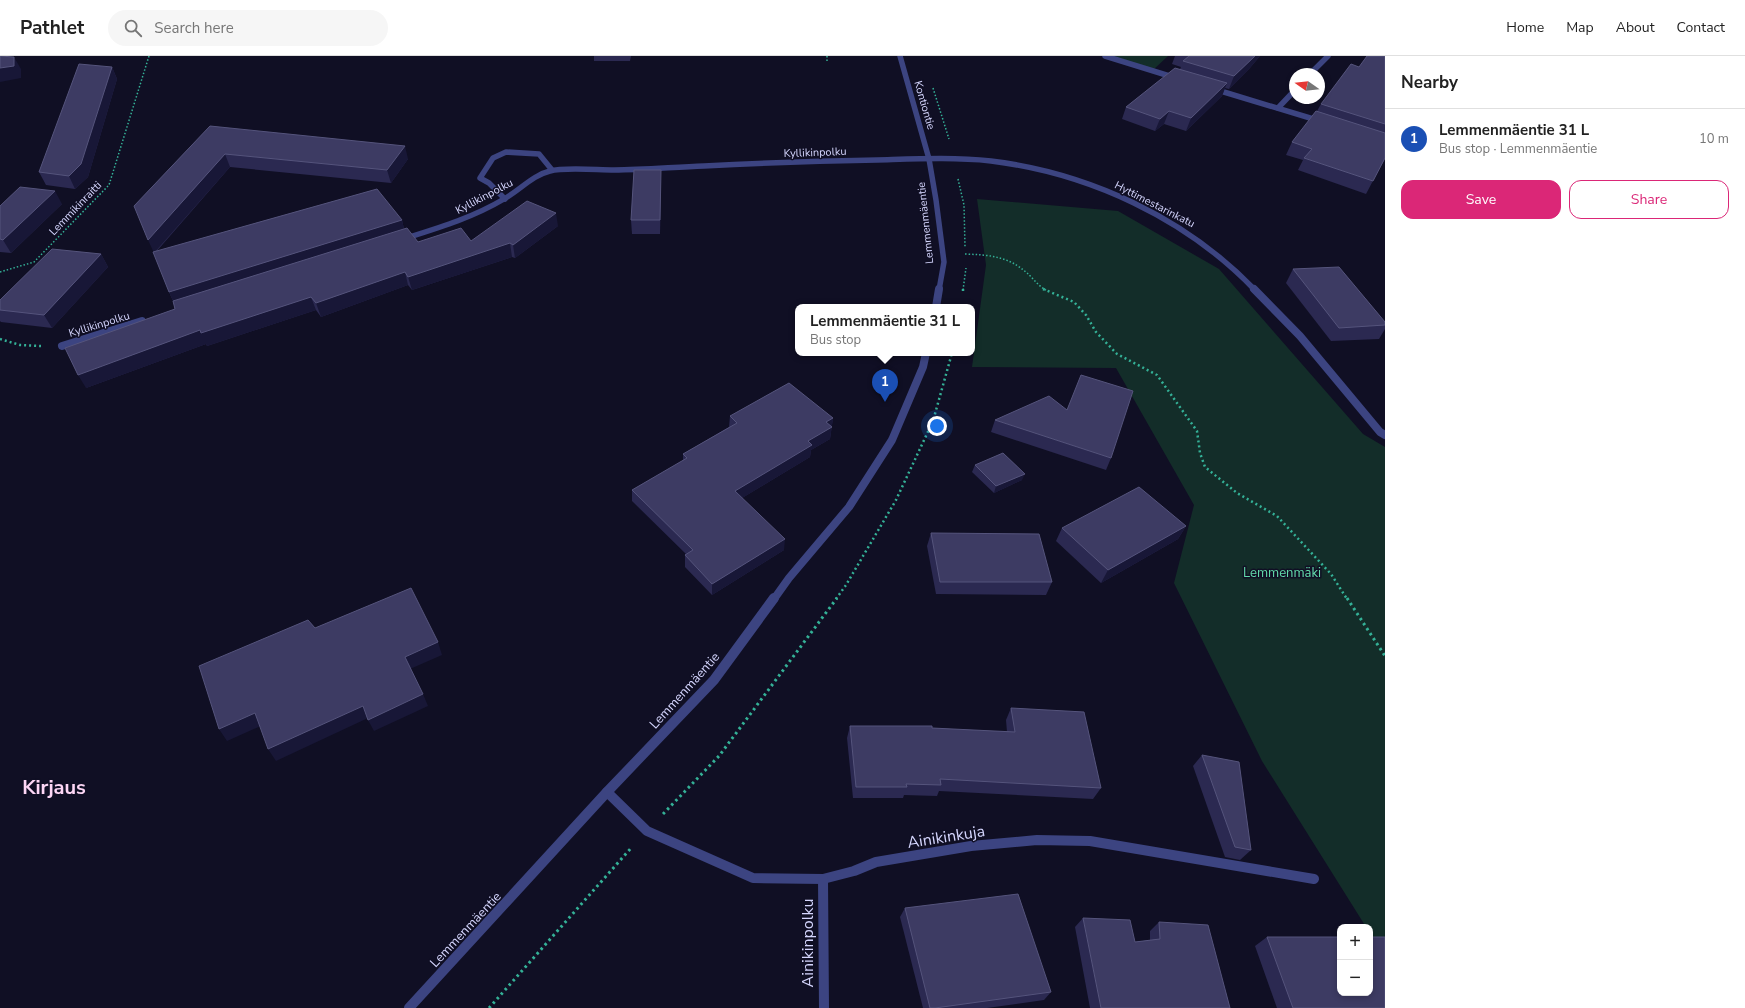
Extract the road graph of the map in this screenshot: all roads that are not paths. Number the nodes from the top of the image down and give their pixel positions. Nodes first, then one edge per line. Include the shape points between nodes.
1 (900, 56) edge
2 (1105, 56) edge
3 (1328, 56) edge
4 (1316, 68) edge
5 (1182, 80) edge
6 (1211, 89) edge
7 (1289, 96) edge
8 (1278, 108) junction
9 (1328, 124) edge
10 (929, 159) junction
11 (552, 170) junction
12 (505, 198) junction
13 (397, 241) edge
14 (937, 304) edge
15 (146, 320) edge
16 (62, 346) road end
17 (925, 356) edge
18 (1385, 435) edge
19 (607, 792) junction
20 (823, 878) junction
21 (1314, 879) dead end
22 (409, 1008) edge
23 (824, 1008) edge

1 - 10 street, Kontiontie
2 - 5 street
3 - 4 street
6 - 8 street
7 - 8 street
8 - 9 street
10 - 11 street, Kyllikinpolku
10 - 14 street, Lemmenmäentie via 944,262
10 - 18 street, Hyttimestarinkatu via 988,161 1064,176 1134,203 1170,222 1196,238 1244,278 1300,336
11 - 12 street, Kyllikinpolku via 539,175
11 - 12 street via 539,154 506,152 493,158 480,178
12 - 13 street, Kyllikinpolku via 466,219
15 - 16 street, Kyllikinpolku
17 - 19 street, Lemmenmäentie via 892,440 849,507 789,578 714,680
19 - 20 street, Ainikinkuja via 647,831 753,878
19 - 22 street, Lemmenmäentie
20 - 21 street, Ainikinkuja via 854,871 876,862 971,846 1037,840 1090,842
20 - 23 street, Ainikinpolku

